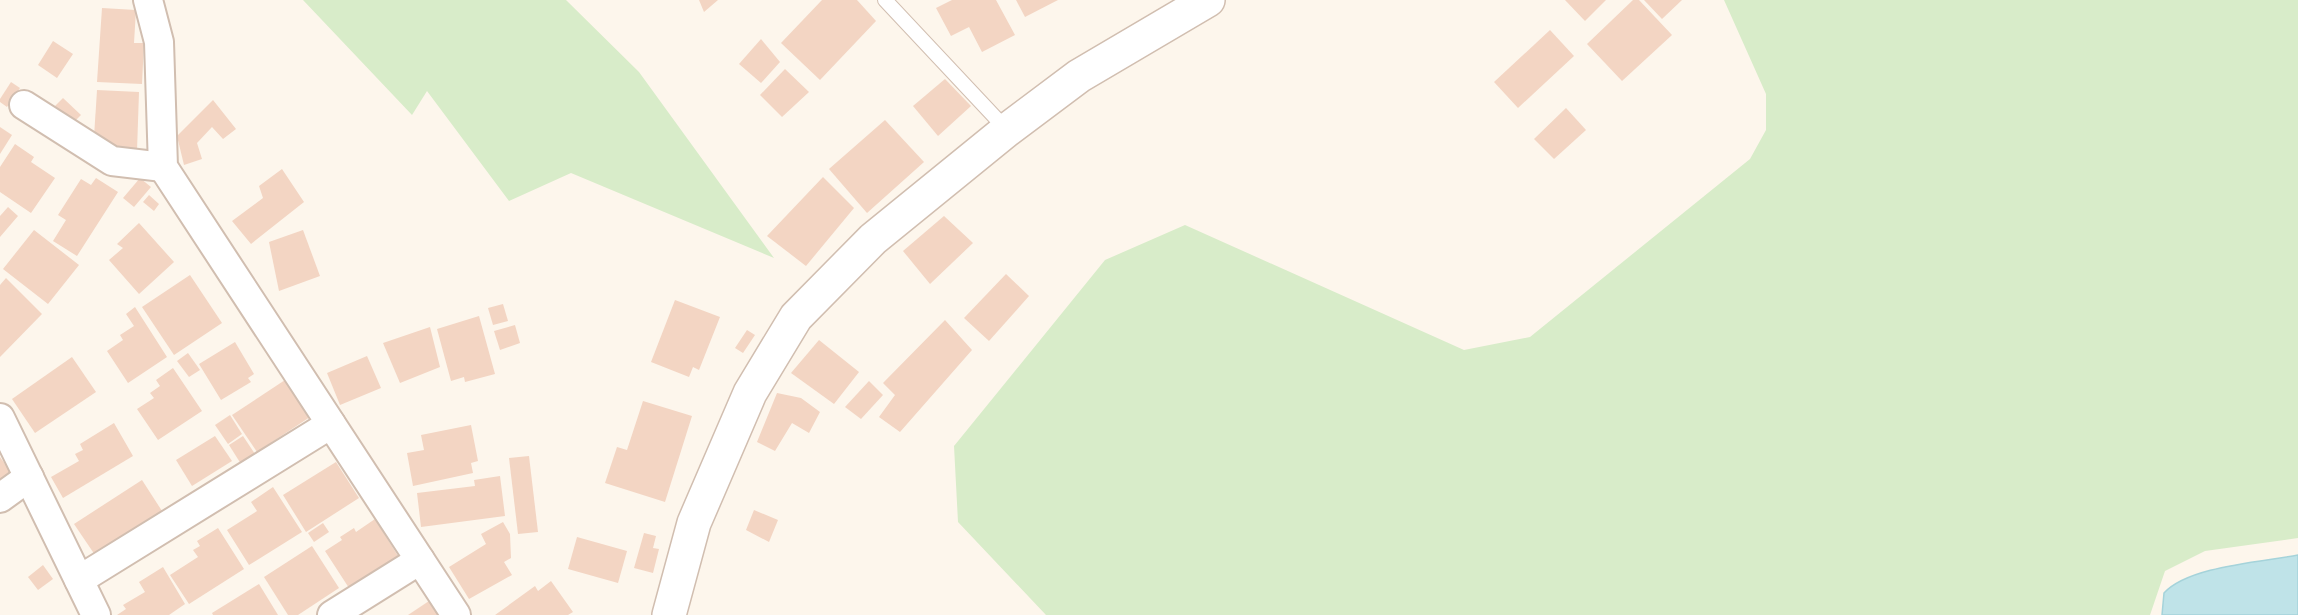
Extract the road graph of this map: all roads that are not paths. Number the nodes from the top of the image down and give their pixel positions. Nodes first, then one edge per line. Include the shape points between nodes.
1 (148, 0) edge
2 (885, 0) edge
3 (1208, 0) edge
4 (24, 105) dead end
5 (1007, 130) junction
6 (163, 168) junction
7 (0, 418) edge
8 (331, 424) junction
9 (29, 477) junction
10 (0, 498) edge
11 (420, 560) junction
12 (79, 580) junction
13 (96, 615) edge
14 (332, 615) edge
15 (456, 615) edge
16 (669, 615) edge

1 - 6 street via 159,42
2 - 5 lane
3 - 5 street via 1078,76
4 - 6 street via 112,161
5 - 16 street via 873,239 796,317 750,393 694,523
6 - 8 street
7 - 9 street
8 - 11 street
8 - 12 street
9 - 10 street
9 - 12 street
11 - 14 street
11 - 15 street
12 - 13 street

